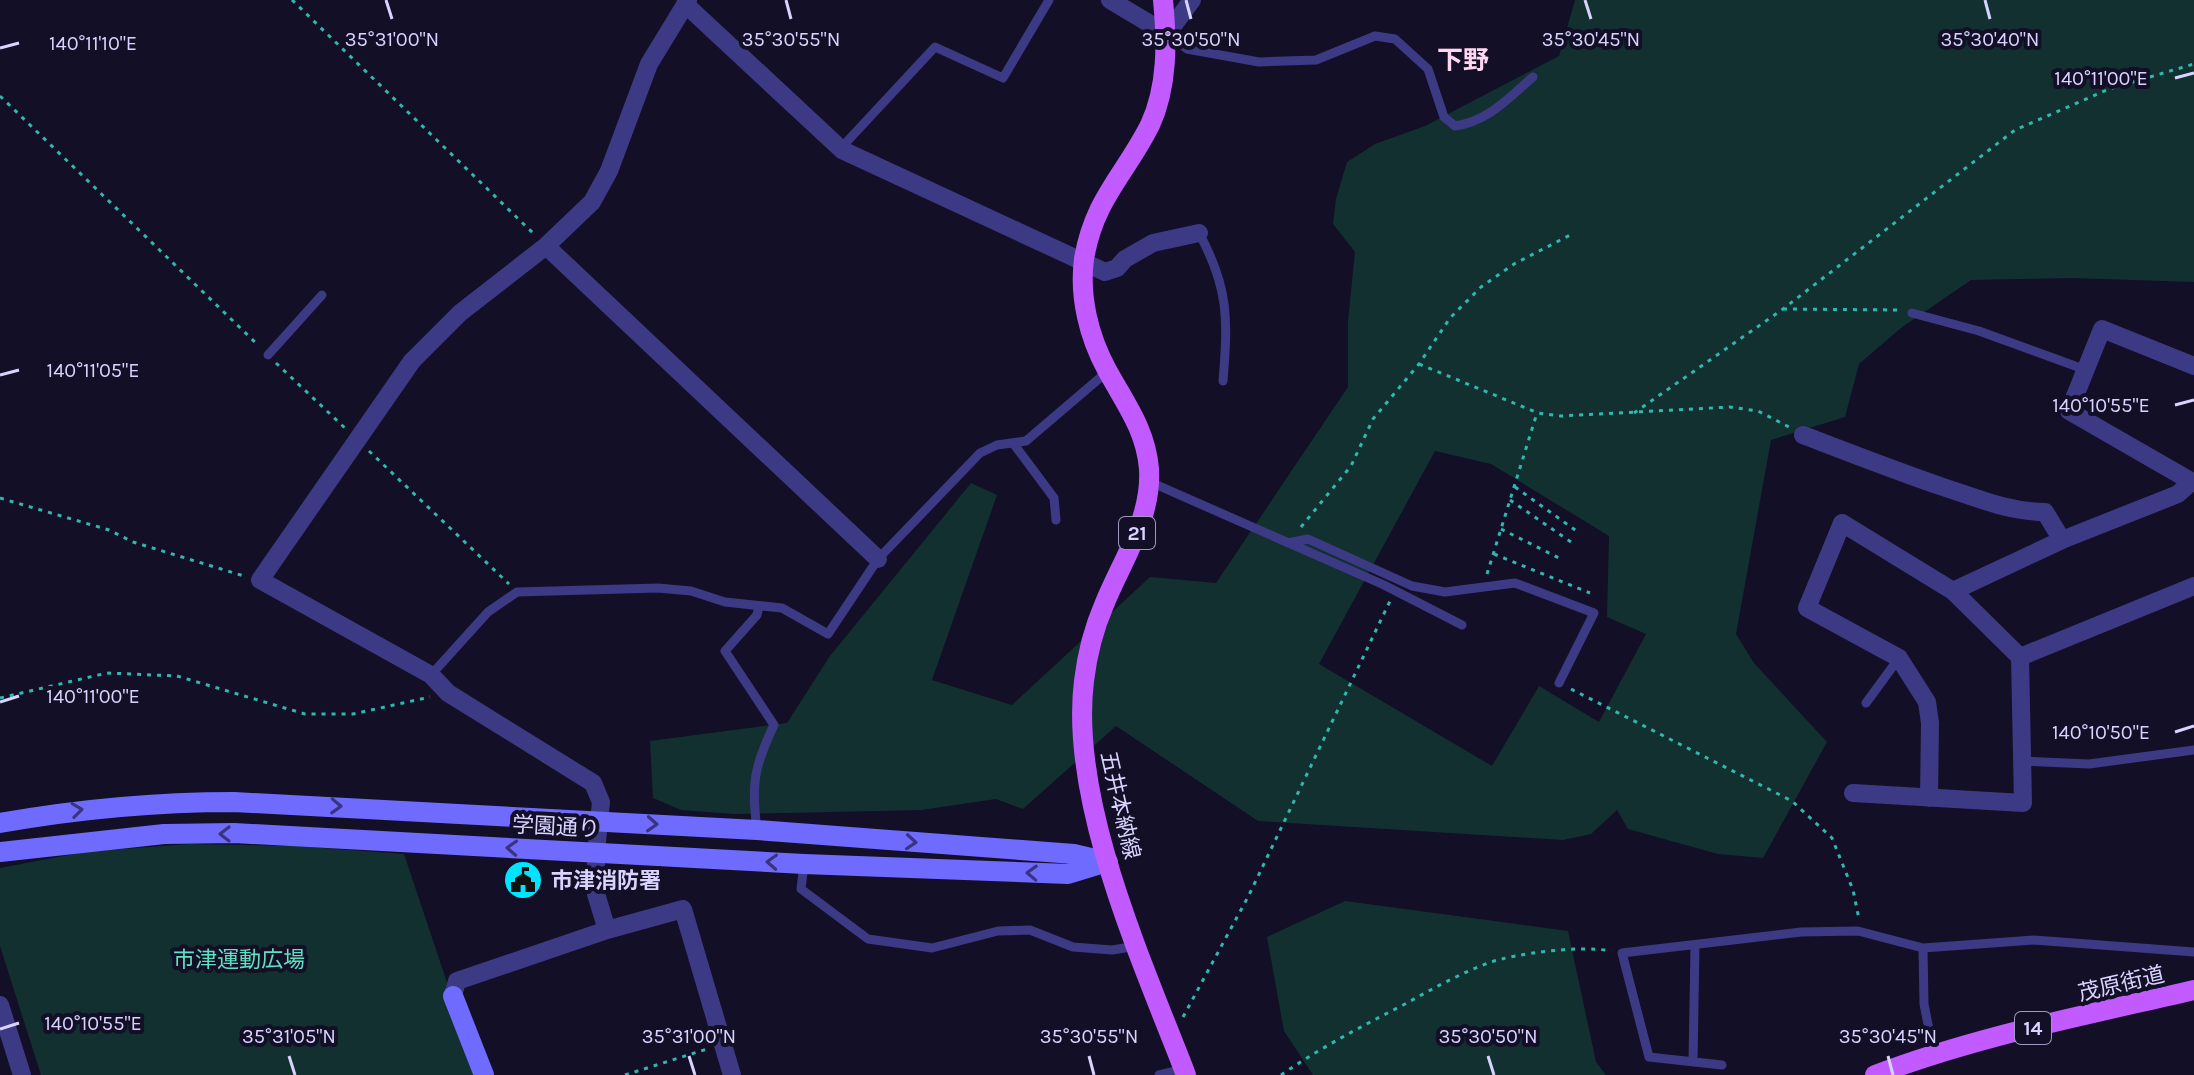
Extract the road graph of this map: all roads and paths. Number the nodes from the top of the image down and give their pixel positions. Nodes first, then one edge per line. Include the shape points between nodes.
1 (292, 0) edge
2 (1049, 0) edge
3 (1110, 0) edge
4 (1163, 0) edge
5 (1192, 0) edge
6 (687, 2) edge
7 (1167, 34) junction
8 (2194, 64) edge
9 (1533, 77) dead end
10 (0, 96) edge
11 (841, 149) junction
12 (1199, 233) joint
13 (1574, 233) dead end
14 (546, 246) junction
15 (1084, 262) junction
16 (322, 295) dead end
17 (1783, 309) junction
18 (1912, 313) joint
19 (268, 355) junction
20 (1419, 364) junction
21 (2194, 366) edge
22 (2086, 370) junction
23 (1108, 371) junction
24 (1223, 381) dead end
25 (1538, 413) junction
26 (1634, 413) junction
27 (1803, 435) joint
28 (356, 438) junction
29 (1013, 443) junction
30 (1148, 481) junction
31 (2192, 483) edge
32 (1515, 487) junction
33 (0, 498) edge
34 (1510, 500) junction
35 (1056, 520) dead end
36 (1501, 529) junction
37 (1578, 532) dead end
38 (2062, 540) junction
39 (1571, 542) dead end
40 (1288, 543) junction
41 (1494, 554) junction
42 (878, 559) junction
43 (1561, 559) dead end
44 (260, 580) junction
45 (1484, 585) junction
46 (2194, 586) edge
47 (1395, 591) junction
48 (1953, 591) junction
49 (517, 592) junction
50 (1590, 593) dead end
51 (759, 606) junction
52 (1462, 625) dead end
53 (2020, 657) junction
54 (1899, 658) junction
55 (431, 675) junction
56 (1559, 683) joint
57 (448, 693) junction
58 (0, 698) edge
59 (1866, 703) dead end
60 (2194, 750) edge
61 (2023, 761) junction
62 (1853, 793) dead end
63 (1929, 798) junction
64 (464, 813) junction
65 (598, 821) junction
66 (0, 823) edge
67 (757, 830) junction
68 (462, 845) junction
69 (0, 852) edge
70 (596, 852) junction
71 (1108, 862) junction
72 (804, 864) junction
73 (607, 930) junction
74 (1858, 931) junction
75 (1695, 945) junction
76 (1137, 946) junction
77 (1923, 948) junction
78 (2194, 952) edge
79 (1622, 953) junction
80 (2194, 990) edge
81 (453, 996) joint
82 (0, 1005) edge
83 (1171, 1038) junction
84 (723, 1045) junction
85 (1693, 1062) junction
86 (1919, 1063) edge
87 (1722, 1065) dead end
88 (1185, 1072) edge
89 (22, 1075) edge
90 (484, 1075) edge
91 (625, 1075) edge
92 (732, 1075) edge
93 (1159, 1075) edge
94 (1281, 1075) edge
95 (1875, 1075) edge

1 - 14 path
2 - 11 lane via 1003,78 935,47
3 - 7 street
4 - 7 main road, 五井本納線 / 21
5 - 7 street
6 - 11 street
6 - 14 street via 649,64 592,202
7 - 9 lane via 1187,49 1259,62 1316,60 1375,36 1395,39 1428,69 1444,117 1455,126 1500,108
7 - 15 main road, 五井本納線 / 21 via 1160,96 1150,123 1096,213
8 - 17 path via 2109,89 2015,130
10 - 19 path
11 - 15 street
12 - 15 street via 1153,243 1105,272
12 - 24 lane via 1215,262 1227,317
13 - 20 path via 1481,287 1450,318
14 - 28 street via 460,313 412,361
14 - 42 street
15 - 23 main road, 五井本納線 / 21 via 1086,316
16 - 19 lane
17 - 18 path
17 - 26 path
18 - 22 lane
19 - 28 path
20 - 25 path
20 - 40 path via 1373,419 1351,466
21 - 22 street via 2102,329
22 - 31 street via 2069,411
23 - 29 lane via 1026,441
23 - 30 main road, 五井本納線 / 21 via 1140,428
25 - 26 path
25 - 32 path
26 - 27 path via 1730,407 1758,411
27 - 38 street via 1984,501 2022,512 2045,512
28 - 44 street
28 - 49 path
29 - 35 lane via 1054,498
29 - 42 lane via 980,453
30 - 40 lane
30 - 71 main road, 五井本納線 / 21 via 1144,513 1103,607 1084,681 1084,760
31 - 38 street via 2178,494
32 - 34 path
32 - 37 path
33 - 44 path
34 - 36 path
34 - 39 path
36 - 41 path
36 - 43 path
38 - 48 street
40 - 45 lane via 1308,539 1412,586 1445,592
40 - 47 lane
41 - 45 path
41 - 50 path
42 - 51 lane via 828,634 782,608
44 - 55 street
45 - 56 lane via 1515,583 1594,613
46 - 53 street
47 - 52 lane
47 - 83 path via 1249,895
48 - 53 street
48 - 54 street via 1842,523 1807,608
49 - 51 lane via 658,588
49 - 55 lane via 488,612
51 - 67 lane via 725,651 774,725 752,794
53 - 61 street
54 - 59 lane
54 - 63 street via 1927,702
55 - 57 street
56 - 74 path via 1792,801 1832,838 1859,911
57 - 58 path via 353,714 305,714 177,676 107,673
57 - 65 street via 593,783 601,802
60 - 61 lane via 2089,764
61 - 63 street via 2023,803
62 - 63 street
64 - 65 street
66 -> 64 street via 157,802
64 - 68 street
65 -> 67 street
65 - 70 street
67 -> 71 street via 1074,854
68 -> 69 street, 学園通り via 164,834
70 -> 68 street, 学園通り
72 -> 70 street, 学園通り
70 - 73 street via 596,894
71 -> 72 street, 学園通り via 1068,874
71 - 76 main road, 五井本納線 / 21
72 - 76 lane via 801,889 868,939 932,948 998,931 1030,930 1073,947
73 - 81 street via 457,981
73 - 84 street via 683,909
74 - 75 lane
74 - 77 lane
75 - 79 lane
75 - 85 lane
76 - 83 main road, 五井本納線 / 21
77 - 78 lane via 2034,940
77 - 86 lane
79 - 85 lane via 1649,1057
79 - 94 path via 1574,950 1491,962 1355,1030
80 - 86 main road, 茂原街道 / 14 via 2025,1030
81 - 90 street
82 - 89 street
83 - 88 main road, 五井本納線 / 21
84 - 91 path
84 - 92 street
85 - 87 lane
86 - 95 main road, 茂原街道 / 14
88 - 93 lane

